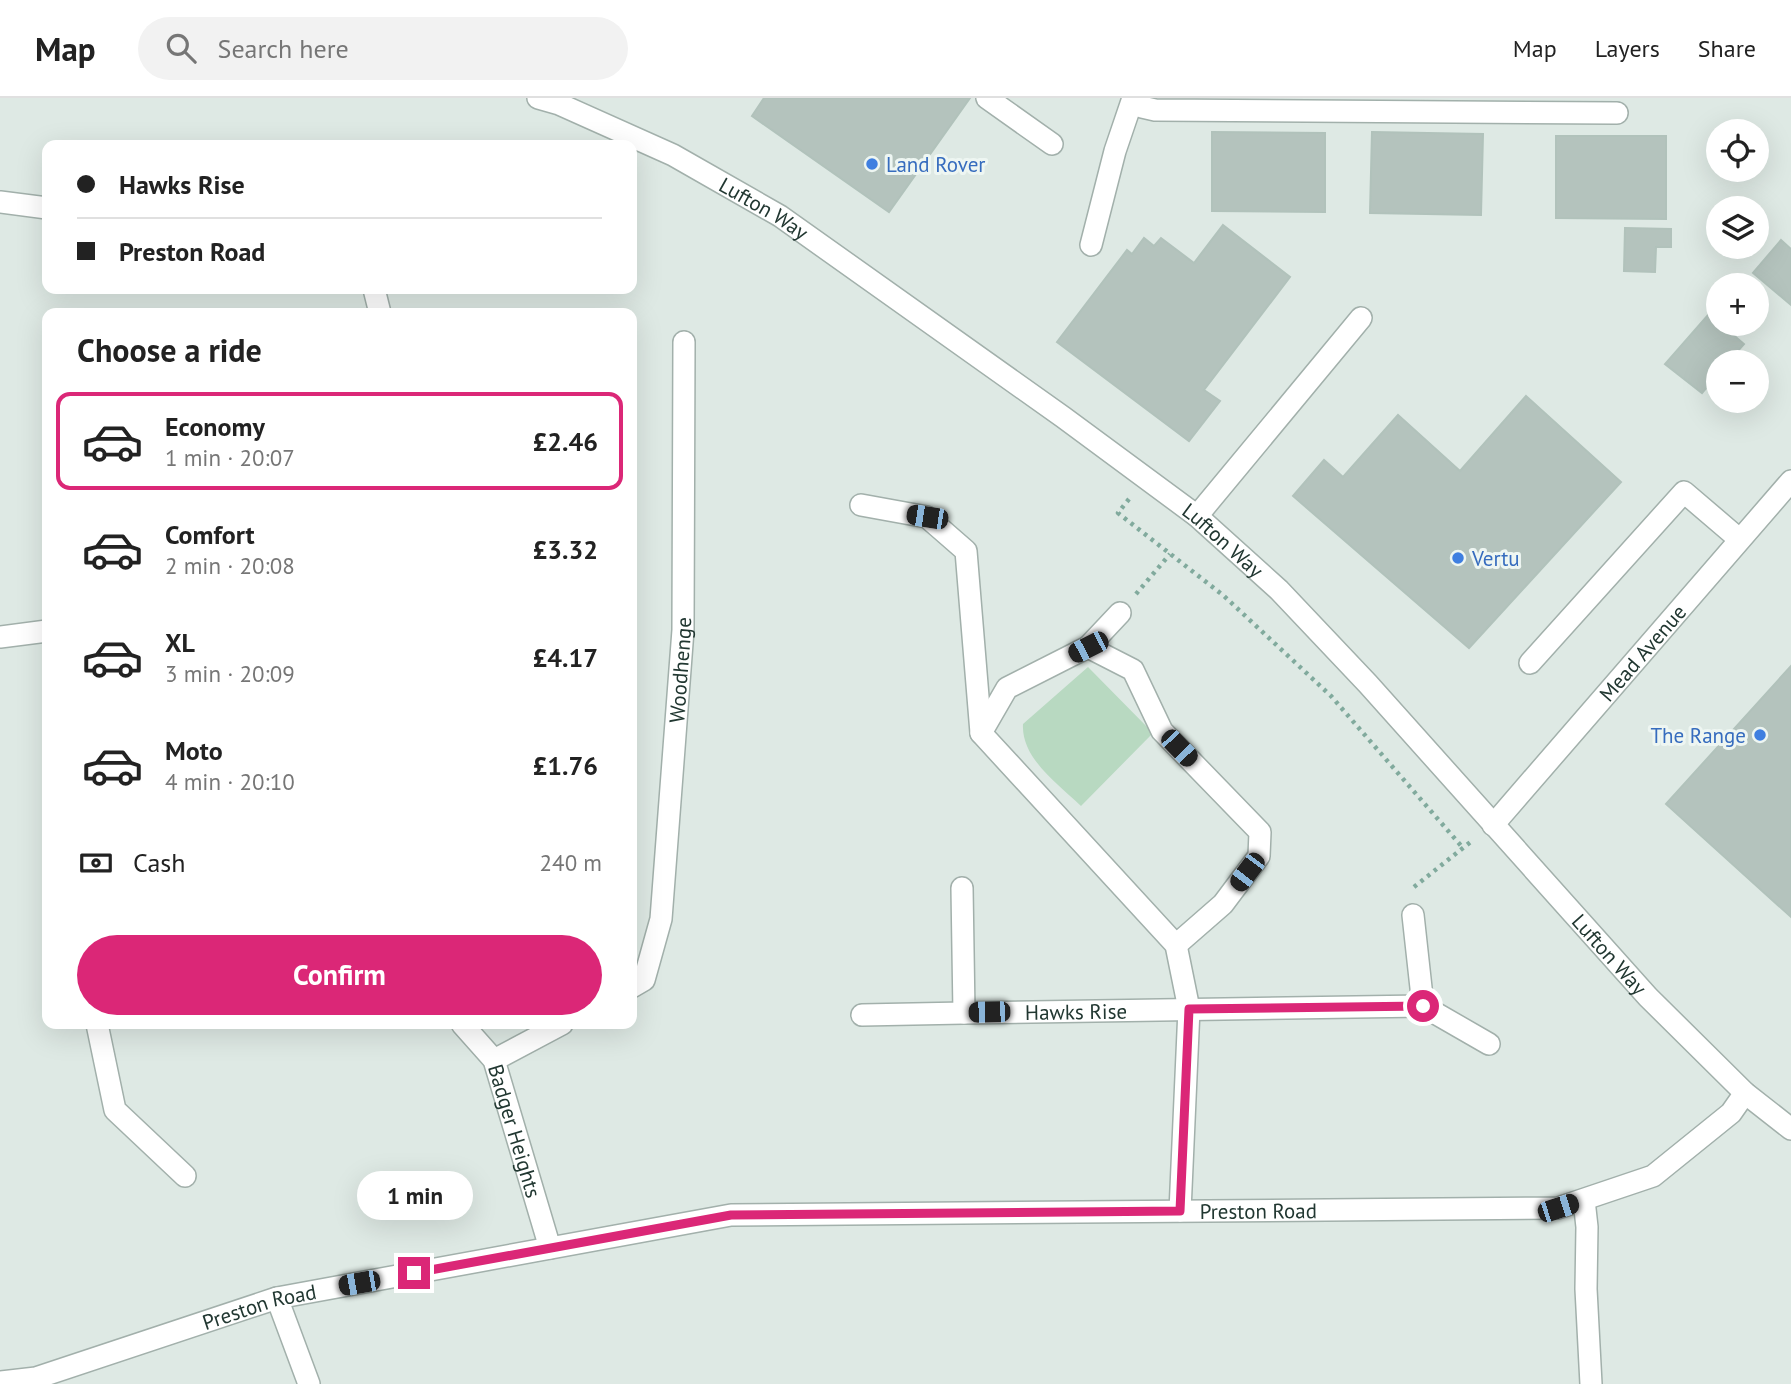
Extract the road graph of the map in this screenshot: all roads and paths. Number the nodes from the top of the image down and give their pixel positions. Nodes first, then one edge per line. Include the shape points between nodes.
1 (538, 98) edge
2 (986, 98) edge
3 (1133, 98) edge
4 (560, 101) edge
5 (1617, 113) dead end
6 (1052, 144) dead end
7 (0, 202) edge
8 (42, 207) edge
9 (1091, 245) dead end
10 (1361, 318) dead end
11 (684, 342) dead end
12 (1146, 478) junction
13 (1791, 481) edge
14 (861, 505) dead end
15 (1198, 516) junction
16 (1739, 539) junction
17 (1170, 554) junction
18 (1120, 613) joint
19 (42, 632) edge
20 (0, 637) edge
21 (1088, 647) junction
22 (1530, 663) dead end
23 (981, 733) junction
24 (1493, 825) junction
25 (1463, 848) junction
26 (962, 888) dead end
27 (1413, 915) joint
28 (1176, 945) junction
29 (637, 984) edge
30 (1423, 1006) junction
31 (1189, 1009) junction
32 (964, 1013) junction
33 (862, 1014) dead end
34 (98, 1029) edge
35 (467, 1029) edge
36 (553, 1029) edge
37 (1489, 1044) dead end
38 (494, 1060) junction
39 (1745, 1093) junction
40 (1791, 1129) edge
41 (185, 1176) dead end
42 (1584, 1200) junction
43 (1180, 1211) junction
44 (550, 1248) junction
45 (277, 1298) junction
46 (0, 1382) edge
47 (309, 1384) edge
48 (1591, 1384) edge

1 - 4 street, Lufton Way
2 - 6 street
3 - 5 street via 1142,107 1155,110
3 - 9 street
4 - 12 street, Lufton Way via 673,155 780,216
7 - 8 street
10 - 15 street
11 - 29 street, Woodhenge via 683,630 661,919 644,980
12 - 15 street, Lufton Way
12 - 17 path via 1118,513
13 - 16 street, Mead Avenue
14 - 23 street via 927,517 966,551
15 - 24 street, Lufton Way via 1279,590
16 - 22 street via 1684,492
16 - 24 street, Mead Avenue
17 - 18 path
17 - 25 path via 1224,596 1331,696
18 - 21 street
19 - 20 street
21 - 23 street via 1007,688
21 - 28 street via 1133,670 1162,731 1260,832 1259,856 1223,904
23 - 28 street
24 - 25 path
24 - 39 street, Lufton Way via 1648,997
25 - 27 path via 1414,887
26 - 32 street
27 - 30 street
28 - 31 street
30 - 31 street, Hawks Rise
30 - 37 street
31 - 32 street, Hawks Rise
31 - 43 street
32 - 33 street, Hawks Rise
34 - 41 street via 115,1110
35 - 38 street, Badger Heights
36 - 38 street
38 - 44 street, Badger Heights
39 - 40 street, Lufton Way
39 - 42 street, Preston Road via 1731,1113 1653,1176
42 - 43 street, Preston Road via 1558,1208
42 - 48 street
43 - 44 street, Preston Road via 731,1215
44 - 45 street, Preston Road
45 - 46 street, Preston Road via 36,1378
45 - 47 street

